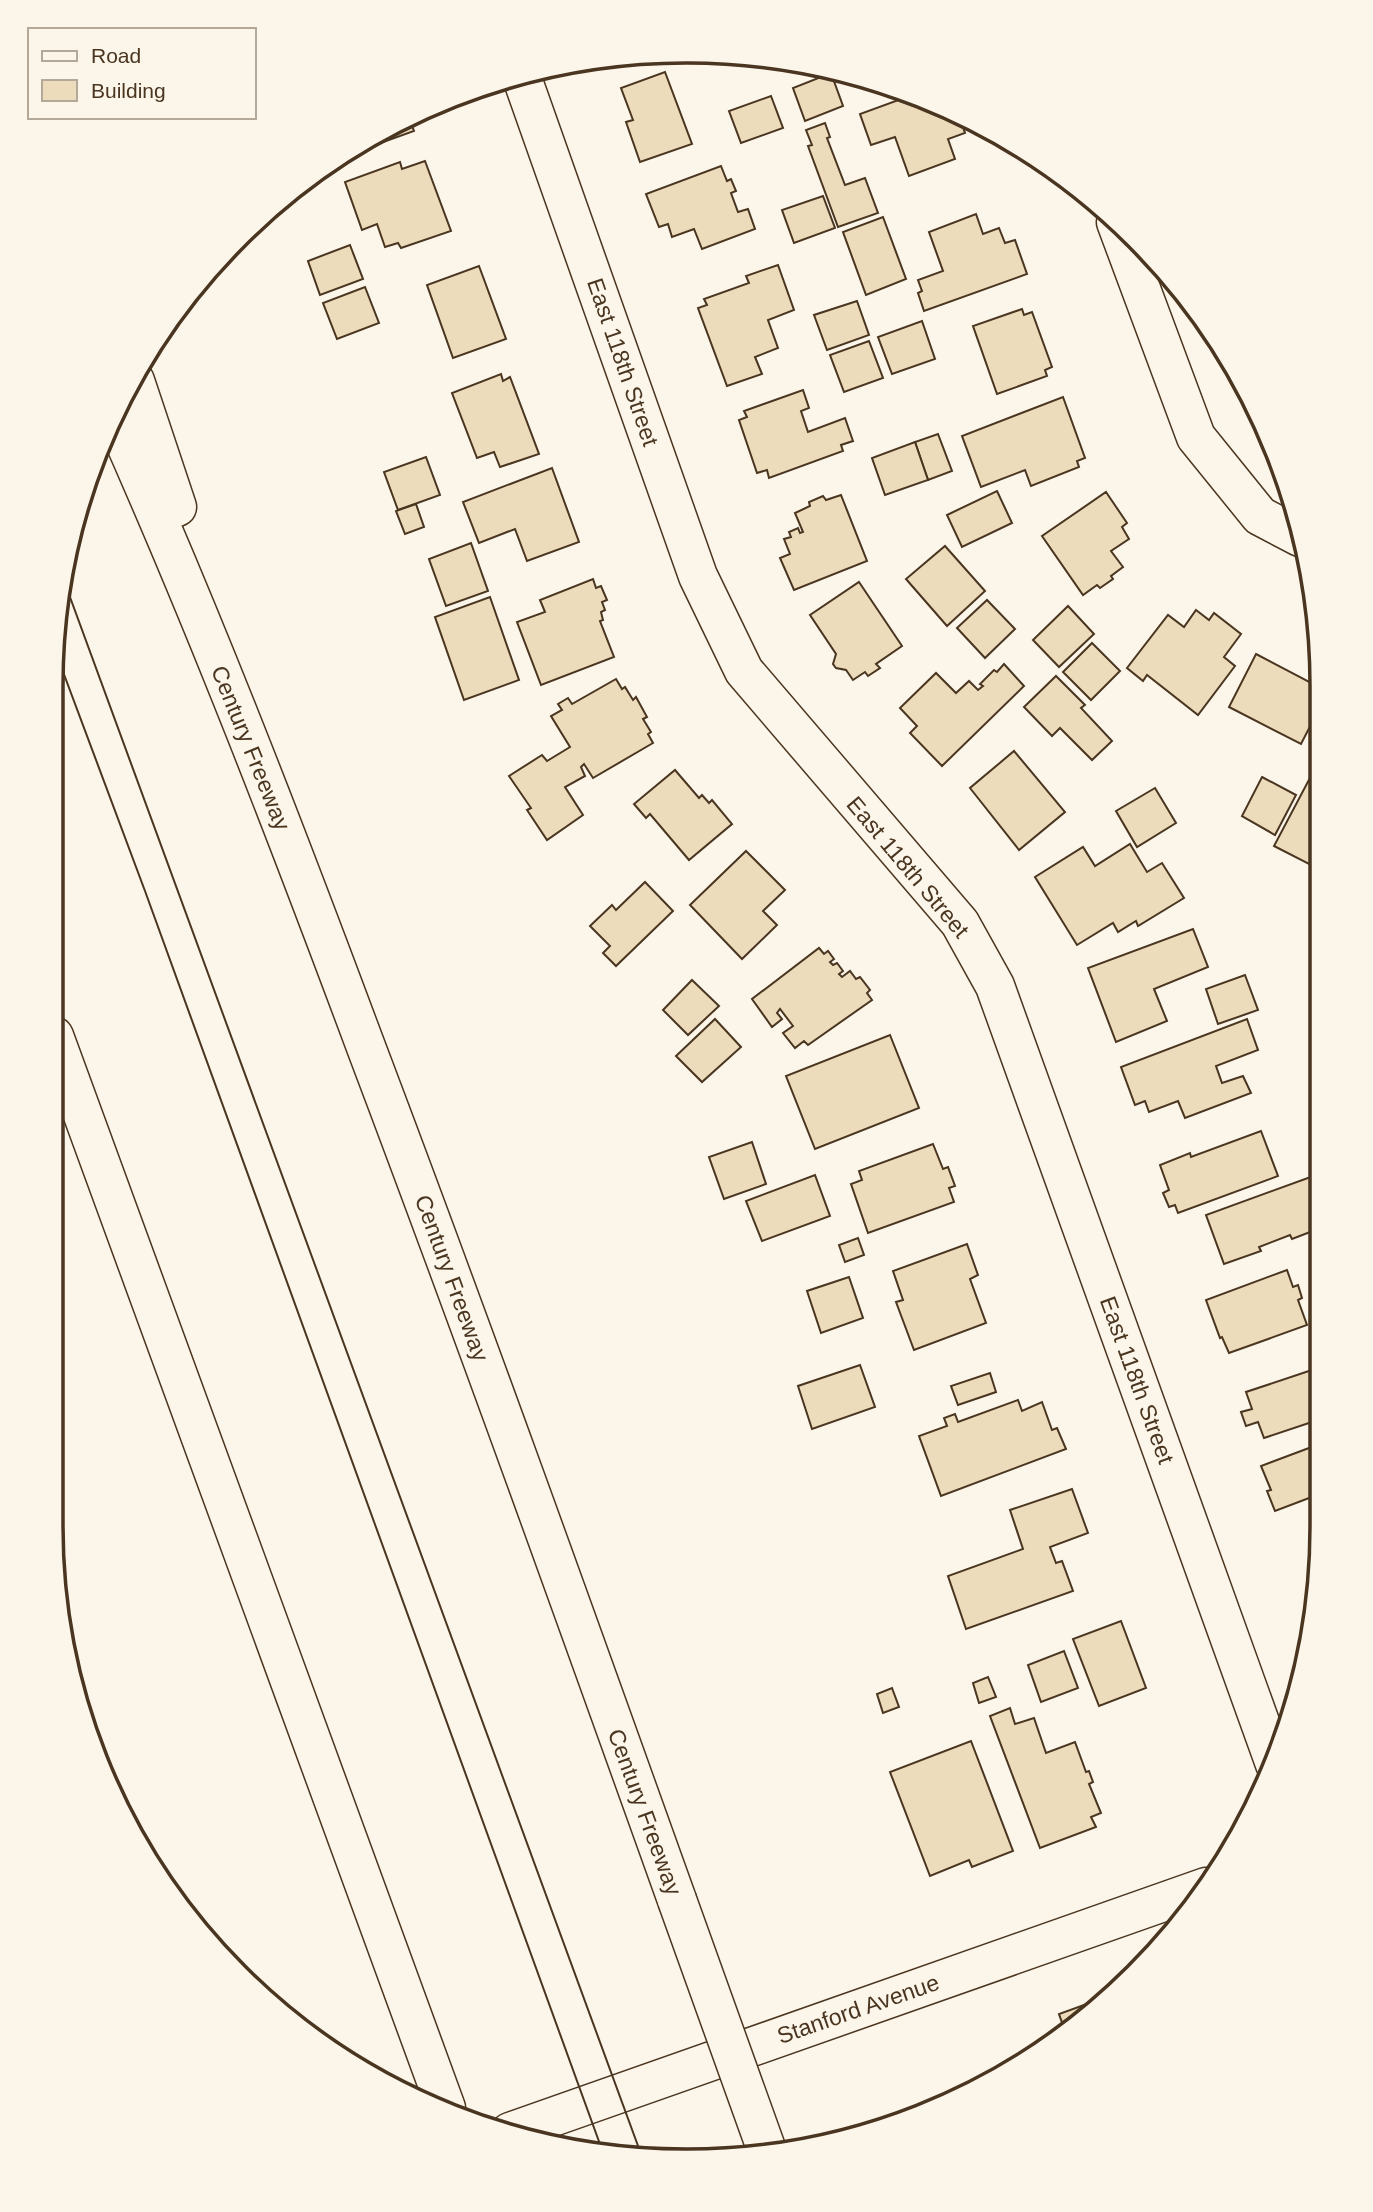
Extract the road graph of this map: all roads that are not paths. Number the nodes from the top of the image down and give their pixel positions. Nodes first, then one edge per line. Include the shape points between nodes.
1 (524, 84) edge
2 (1124, 243) edge
3 (138, 391) edge
4 (119, 429) edge
5 (1291, 532) edge
6 (289, 841) junction
7 (63, 1061) edge
8 (1269, 1748) edge
9 (1190, 1893) edge
10 (443, 2100) edge
11 (523, 2127) edge
12 (765, 2144) edge

1 - 8 main road, East 118th Street via 698,576 744,671 960,923 995,986
2 - 5 main road via 1196,437 1260,516
3 - 6 main road
4 - 6 main road, Century Freeway
6 - 12 main road, Century Freeway, bridge via 418,1183
7 - 10 main road
9 - 11 main road, Stanford Avenue

